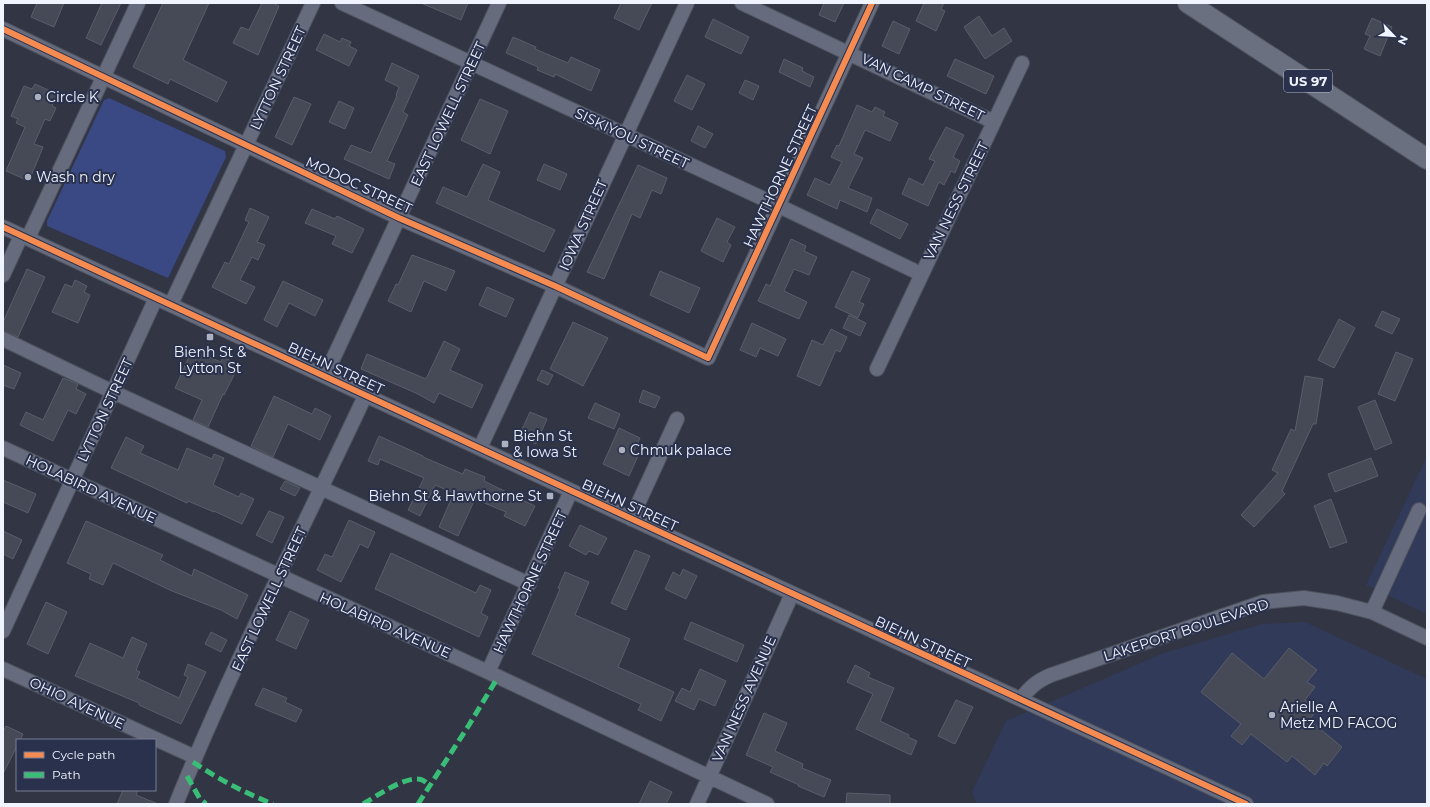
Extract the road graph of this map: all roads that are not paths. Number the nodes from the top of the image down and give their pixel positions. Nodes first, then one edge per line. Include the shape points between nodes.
1 (138, 3) edge
2 (313, 3) edge
3 (342, 3) edge
4 (499, 3) edge
5 (687, 3) edge
6 (742, 3) edge
7 (872, 3) edge
8 (1188, 3) edge
9 (3, 29) edge
10 (850, 53) junction
11 (472, 63) junction
12 (1022, 63) dead end
13 (104, 78) junction
14 (994, 122) junction
15 (624, 135) junction
16 (246, 145) junction
17 (1427, 159) edge
18 (779, 206) junction
19 (399, 218) junction
20 (3, 227) edge
21 (28, 238) junction
22 (921, 274) junction
23 (3, 275) edge
24 (555, 286) junction
25 (156, 298) junction
26 (170, 304) junction
27 (3, 339) edge
28 (708, 358) joint
29 (877, 369) dead end
30 (325, 376) junction
31 (113, 392) junction
32 (365, 396) junction
33 (677, 419) dead end
34 (3, 448) edge
35 (480, 448) junction
36 (72, 480) junction
37 (321, 489) junction
38 (571, 491) junction
39 (1419, 510) dead end
40 (631, 519) junction
41 (278, 576) junction
42 (529, 584) junction
43 (792, 594) junction
44 (1372, 612) junction
45 (3, 631) edge
46 (1427, 638) edge
47 (3, 669) edge
48 (488, 672) junction
49 (1021, 699) junction
50 (156, 739) edge
51 (156, 739) edge
52 (195, 757) junction
53 (708, 778) junction
54 (176, 804) edge
55 (696, 804) edge
56 (766, 804) edge
57 (1246, 804) edge

1 - 13 street
2 - 16 street, LYTTON STREET
3 - 11 street, SISKIYOU STREET
4 - 11 street, EAST LOWELL STREET
5 - 15 street, IOWA STREET
6 - 10 street, VAN CAMP STREET
7 - 10 street, HAWTHORNE STREET
8 - 17 highway, US 97
9 - 13 street, MODOC STREET
10 - 14 street, VAN CAMP STREET
10 - 18 street, HAWTHORNE STREET
11 - 15 street, SISKIYOU STREET
11 - 19 street, EAST LOWELL STREET
12 - 14 street, VAN NESS STREET
13 - 16 street, MODOC STREET
13 - 21 street
14 - 22 street, VAN NESS STREET
15 - 18 street, SISKIYOU STREET
15 - 24 street, IOWA STREET
16 - 19 street, MODOC STREET
16 - 26 street, LYTTON STREET
18 - 22 street, SISKIYOU STREET
18 - 28 street, HAWTHORNE STREET
19 - 24 street, MODOC STREET
19 - 30 street, EAST LOWELL STREET
20 - 21 street, BIEHN STREET
21 - 23 street via 21,236
21 - 25 street, BIEHN STREET
22 - 29 street
24 - 28 street, MODOC STREET
24 - 35 street, IOWA STREET
25 - 26 street, BIEHN STREET
25 - 31 street, LYTTON STREET
26 - 30 street, BIEHN STREET
27 - 31 street
30 - 32 street, BIEHN STREET
31 - 36 street, LYTTON STREET
31 - 37 street
32 - 35 street, BIEHN STREET
32 - 37 street, EAST LOWELL STREET
33 - 40 street
34 - 36 street, HOLABIRD AVENUE
35 - 38 street, BIEHN STREET
36 - 41 street, HOLABIRD AVENUE
36 - 45 street, LYTTON STREET
37 - 41 street, EAST LOWELL STREET
37 - 42 street
38 - 40 street, BIEHN STREET
38 - 42 street, HAWTHORNE STREET
39 - 44 street
40 - 43 street, BIEHN STREET
41 - 48 street, HOLABIRD AVENUE
41 - 52 street, EAST LOWELL STREET
42 - 48 street, HAWTHORNE STREET
43 - 49 street, BIEHN STREET
43 - 53 street, VAN NESS AVENUE
44 - 46 street, LAKEPORT BOULEVARD
44 - 49 street, LAKEPORT BOULEVARD via 1304,598 1263,602 1051,675 1029,687
47 - 50 street, OHIO AVENUE
48 - 53 street, HOLABIRD AVENUE
49 - 57 street, BIEHN STREET
51 - 52 street, OHIO AVENUE
52 - 54 street, EAST LOWELL STREET
53 - 55 street, VAN NESS AVENUE
53 - 56 street, HOLABIRD AVENUE

